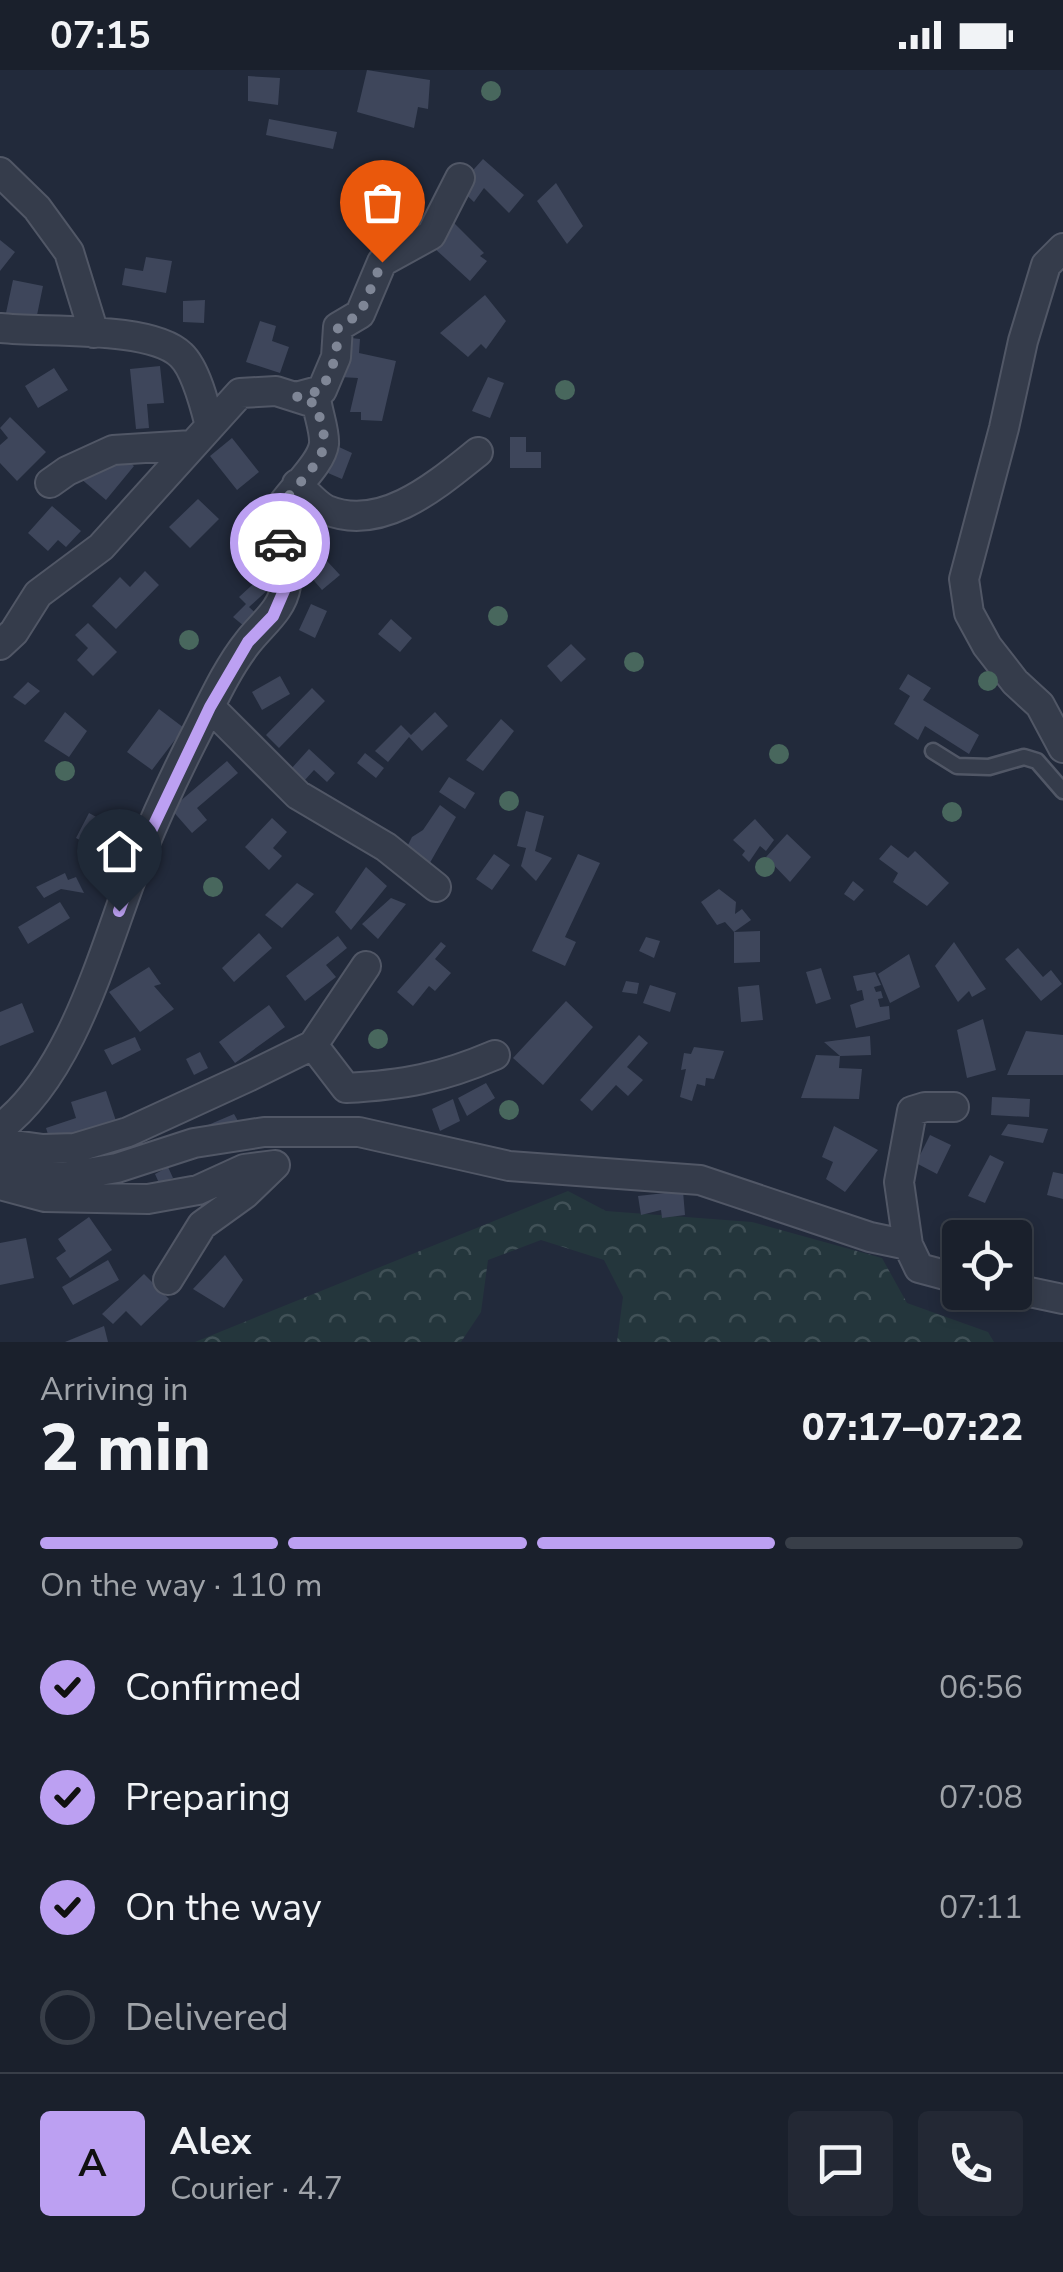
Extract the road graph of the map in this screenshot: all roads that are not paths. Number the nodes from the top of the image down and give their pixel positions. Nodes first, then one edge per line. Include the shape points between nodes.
1 (0, 172) edge
2 (460, 178) dead end
3 (1063, 248) edge
4 (0, 328) edge
5 (94, 332) junction
6 (296, 397) junction
7 (201, 435) junction
8 (478, 452) dead end
9 (50, 483) dead end
10 (297, 484) junction
11 (0, 645) edge
12 (210, 707) junction
13 (1063, 748) edge
14 (933, 751) dead end
15 (1063, 791) edge
16 (436, 887) dead end
17 (366, 966) dead end
18 (312, 1045) junction
19 (495, 1056) dead end
20 (954, 1107) dead end
21 (0, 1128) edge
22 (0, 1143) edge
23 (0, 1162) edge
24 (0, 1185) edge
25 (908, 1245) junction
26 (942, 1275) edge
27 (168, 1280) dead end
28 (1032, 1292) edge
29 (1063, 1300) edge

1 - 5 street via 69,252
2 - 6 street via 430,234 382,262 360,314 338,327 336,357 322,390
3 - 13 street via 1046,264 1034,303 964,580 969,613 987,646 1040,705
4 - 5 street
5 - 7 street via 154,340 182,355 202,394
6 - 7 street via 240,393
6 - 10 street via 316,404 324,446
7 - 9 street via 113,450
7 - 11 street via 101,547 38,594
8 - 10 street via 392,511 362,516 325,509
10 - 12 street via 273,519 286,586
12 - 16 street via 298,795 386,847
12 - 21 street via 141,852 65,1049
14 - 15 lane via 957,766 1037,761
17 - 18 street
18 - 19 street via 346,1088 449,1075
18 - 22 street via 128,1132 75,1148
20 - 25 street via 912,1111 899,1182
23 - 25 street via 64,1176 264,1132 358,1132 509,1166 700,1180
24 - 27 street via 45,1196 148,1199 275,1165 202,1224
25 - 26 street via 919,1268
28 - 29 street

